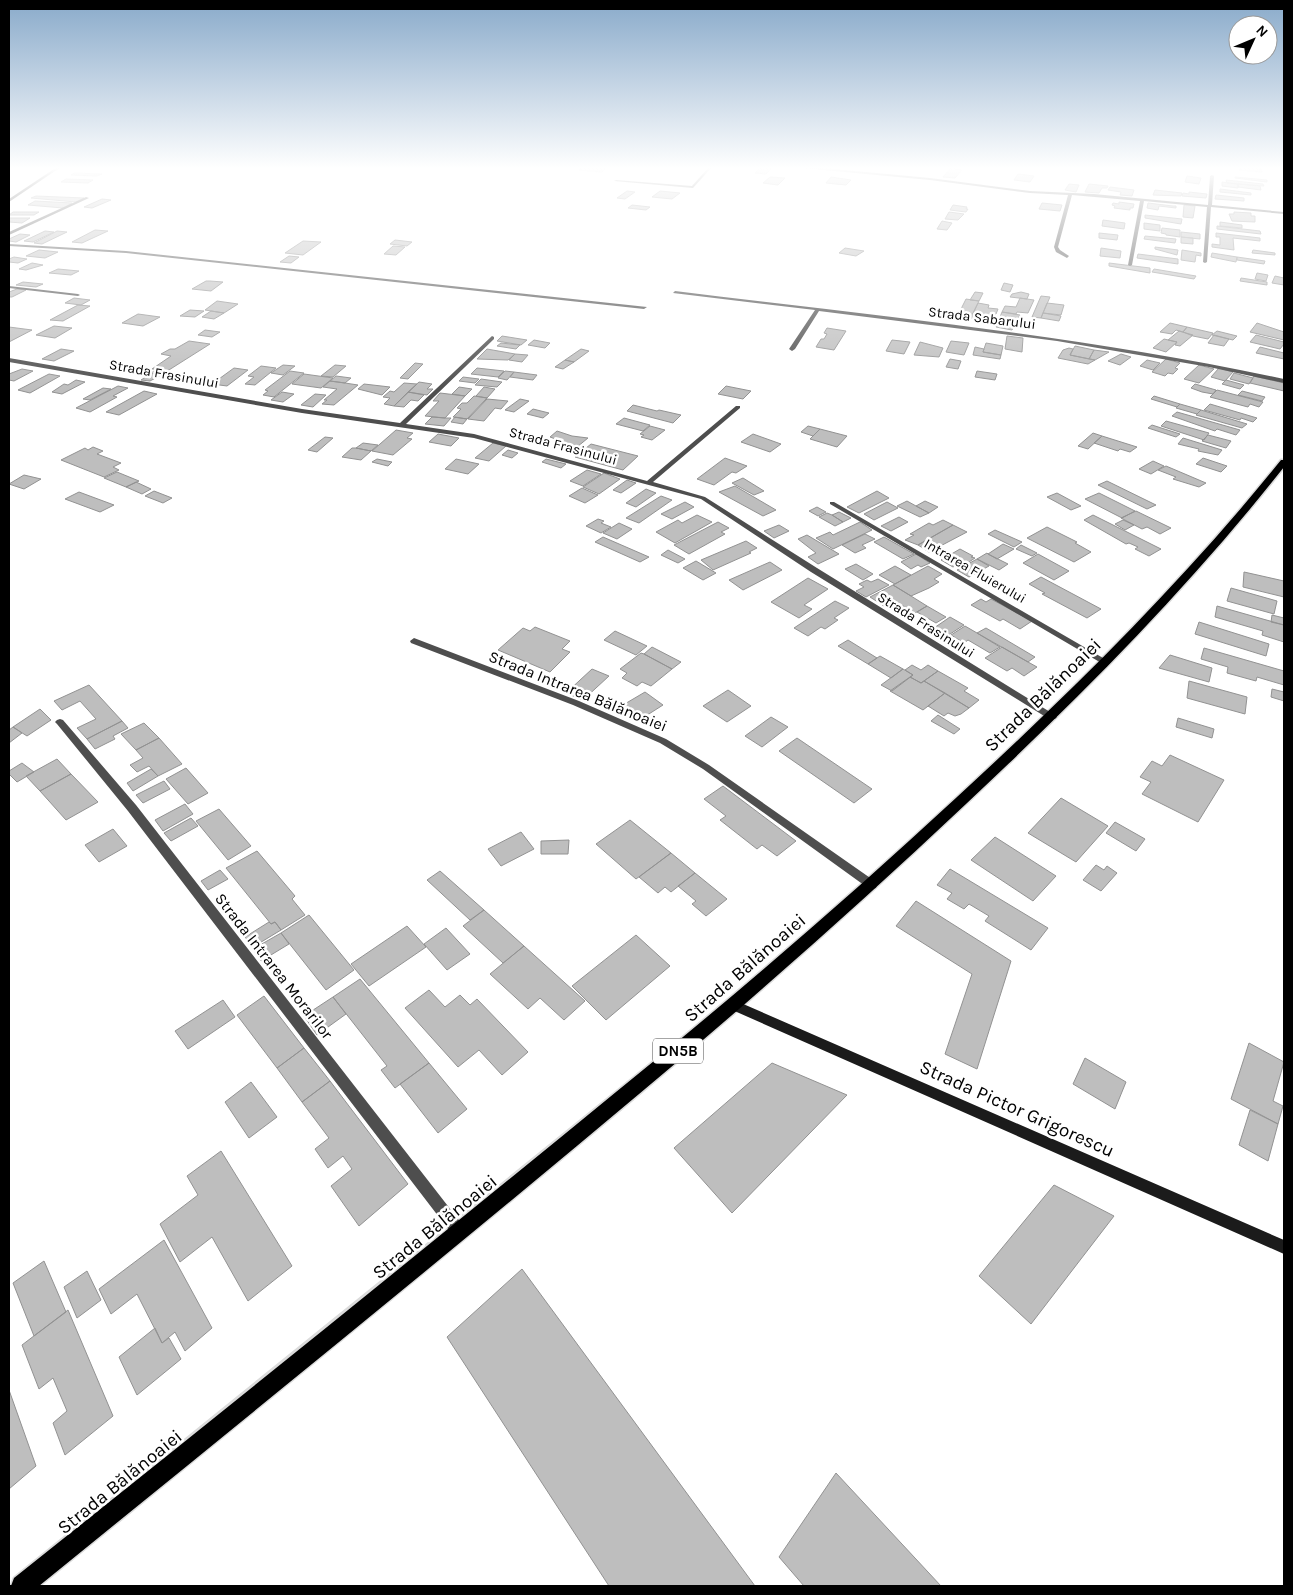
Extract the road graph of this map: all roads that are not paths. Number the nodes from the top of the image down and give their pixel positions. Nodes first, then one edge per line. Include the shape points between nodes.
1 (1057, 241) edge
2 (1134, 241) edge
3 (1206, 241) edge
4 (9, 245) edge
5 (1067, 257) dead end
6 (1205, 262) dead end
7 (1130, 264) dead end
8 (9, 287) edge
9 (675, 292) dead end
10 (78, 295) dead end
11 (644, 307) dead end
12 (818, 310) junction
13 (492, 338) dead end
14 (792, 349) dead end
15 (9, 360) edge
16 (1284, 381) edge
17 (738, 407) dead end
18 (402, 425) junction
19 (1284, 462) edge
20 (649, 482) junction
21 (832, 503) dead end
22 (414, 641) dead end
23 (1106, 662) junction
24 (1052, 717) junction
25 (60, 722) dead end
26 (872, 885) junction
27 (734, 1005) junction
28 (460, 1233) junction
29 (1284, 1247) edge
30 (22, 1586) edge

1 - 5 street via 1058,251
2 - 7 street
3 - 6 street
4 - 11 street via 126,252
8 - 10 street
9 - 12 street, Strada Sabarului
12 - 14 street
12 - 16 street, Strada Sabarului via 1109,346
13 - 18 street
15 - 18 street, Strada Frasinului
17 - 20 street
18 - 20 street, Strada Frasinului via 474,436
19 - 23 main road, Strada Bălănoaiei / DN5B via 1203,558
20 - 24 street, Strada Frasinului via 708,501
21 - 23 street, Intrarea Fluierului
22 - 26 street, Strada Intrarea Bălănoaiei via 576,703 663,741 706,766
23 - 24 main road, Strada Bălănoaiei / DN5B
24 - 26 main road, Strada Bălănoaiei / DN5B
25 - 28 street, Strada Intrarea Morarilor via 132,808
26 - 27 main road, Strada Bălănoaiei / DN5B
27 - 28 main road, Strada Bălănoaiei / DN5B
27 - 29 street, Strada Pictor Grigorescu
28 - 30 main road, Strada Bălănoaiei / DN5B

